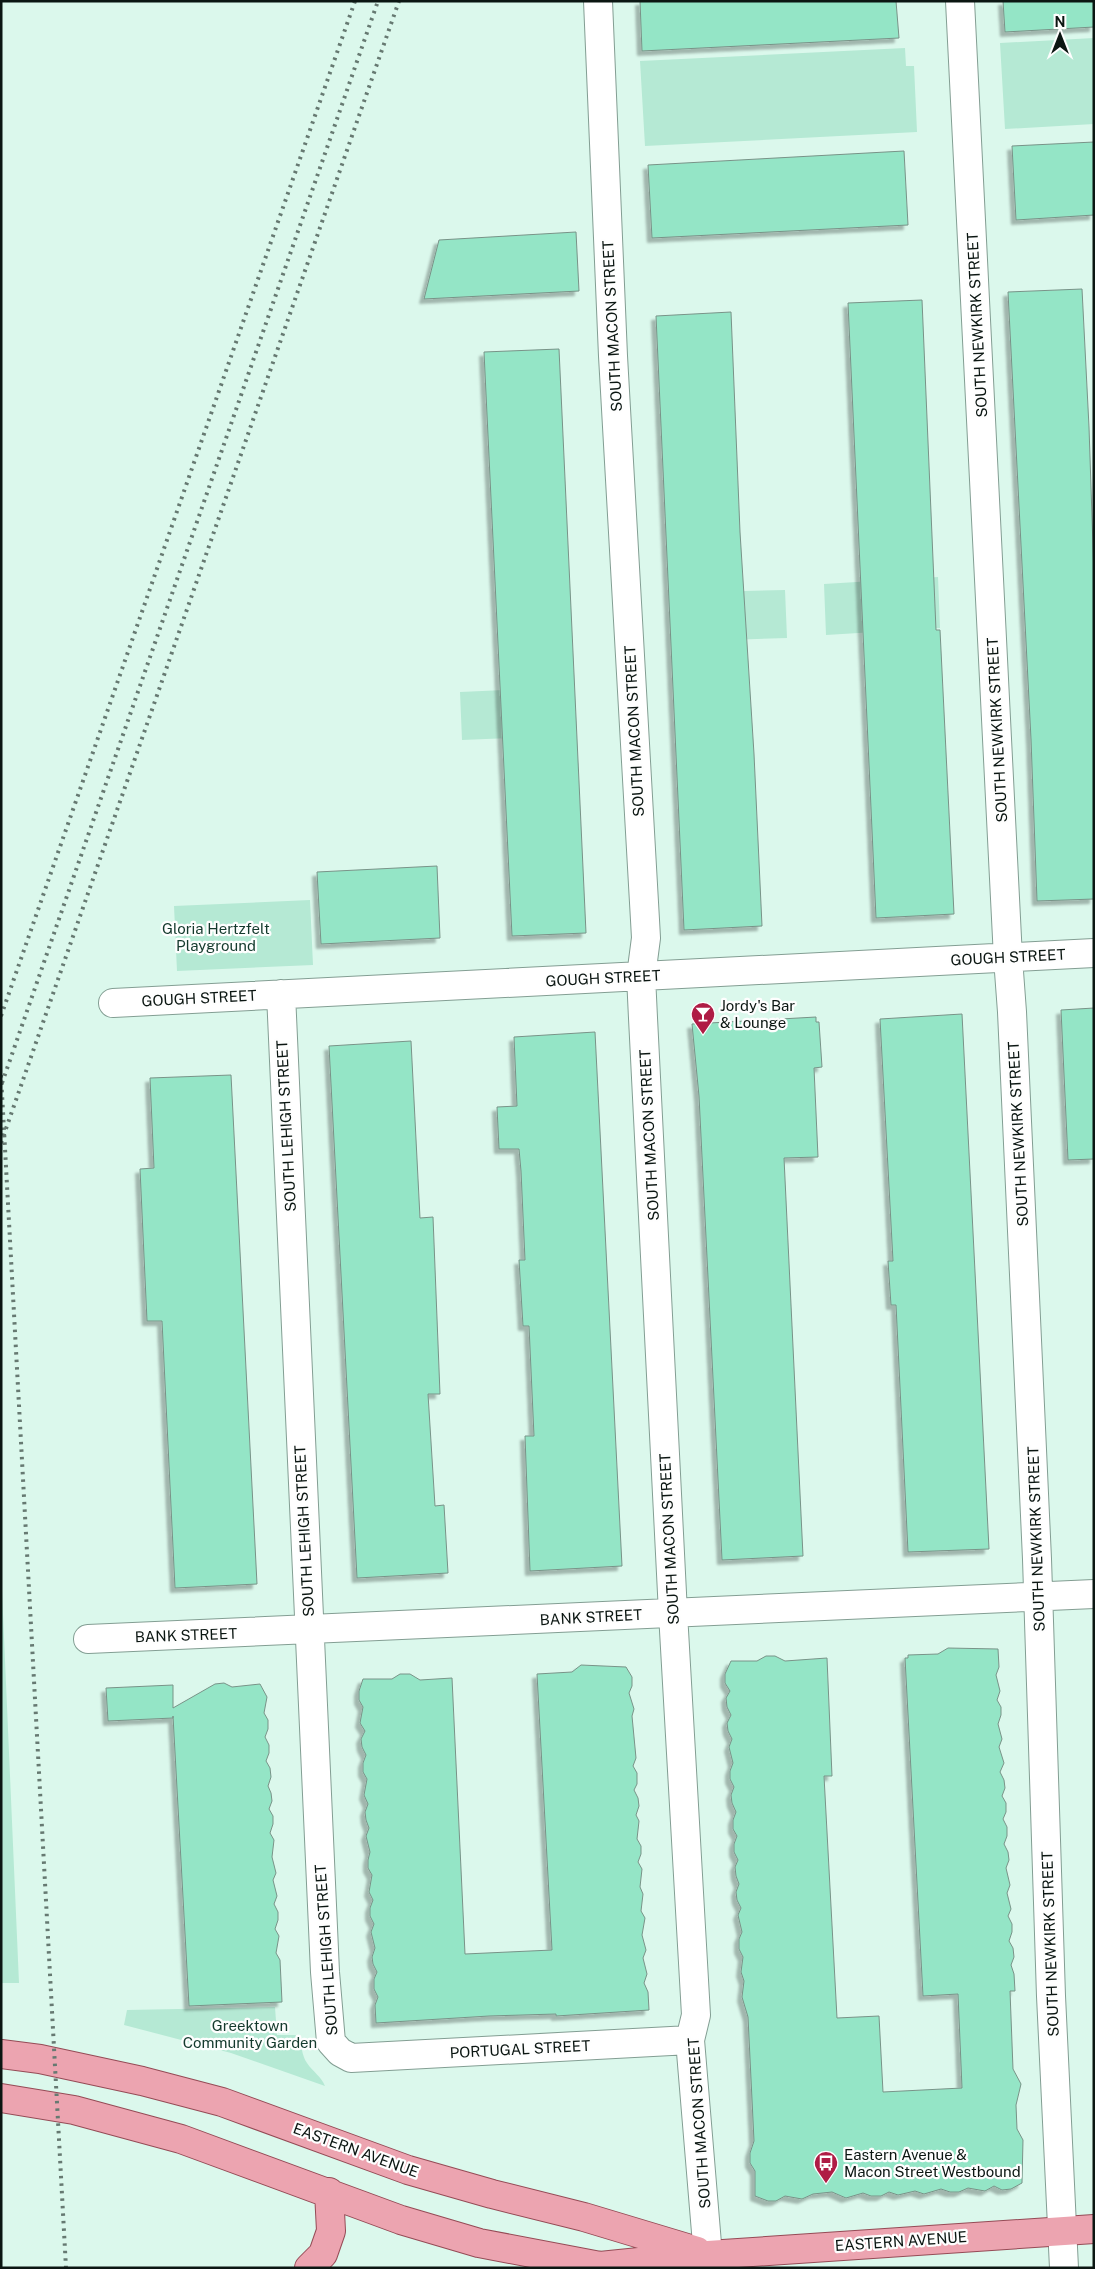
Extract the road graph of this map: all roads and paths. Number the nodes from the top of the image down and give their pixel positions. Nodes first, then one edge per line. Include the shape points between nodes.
1 (598, 1) edge
2 (960, 1) edge
3 (1094, 953) edge
4 (1008, 958) junction
5 (641, 976) junction
6 (280, 994) junction
7 (113, 1003) dead end
8 (1094, 1594) edge
9 (1039, 1597) junction
10 (673, 1613) junction
11 (309, 1630) junction
12 (88, 1639) dead end
13 (690, 2040) junction
14 (1, 2054) edge
15 (351, 2058) joint
16 (1, 2098) edge
17 (329, 2192) junction
18 (1094, 2229) edge
19 (1061, 2230) junction
20 (709, 2261) edge
21 (593, 2267) edge
22 (309, 2268) edge
23 (1064, 2268) edge

1 - 5 street, SOUTH MACON STREET via 612,347 646,938
2 - 4 street, SOUTH NEWKIRK STREET
3 - 4 street, GOUGH STREET
4 - 5 street, GOUGH STREET
4 - 9 street, SOUTH NEWKIRK STREET
5 - 6 street, GOUGH STREET
5 - 10 street, SOUTH MACON STREET
6 - 7 street, GOUGH STREET
6 - 11 street, SOUTH LEHIGH STREET
8 - 9 street, BANK STREET
9 - 10 street, BANK STREET
9 - 19 street, SOUTH NEWKIRK STREET
10 - 11 street, BANK STREET
10 - 13 street, SOUTH MACON STREET via 696,2015
11 - 12 street, BANK STREET
11 - 15 street, SOUTH LEHIGH STREET via 331,2042
13 - 15 street, PORTUGAL STREET
13 - 20 street, SOUTH MACON STREET
14 - 20 main road, EASTERN AVENUE via 142,2080 222,2102 408,2170 584,2217
16 - 17 main road, EASTERN AVENUE via 74,2110 181,2139
17 - 21 main road, EASTERN AVENUE via 401,2220 479,2243
17 - 22 main road via 332,2231 322,2254
18 - 19 main road, EASTERN AVENUE
19 - 20 main road, EASTERN AVENUE
19 - 23 street, SOUTH NEWKIRK STREET
20 - 21 main road, EASTERN AVENUE

